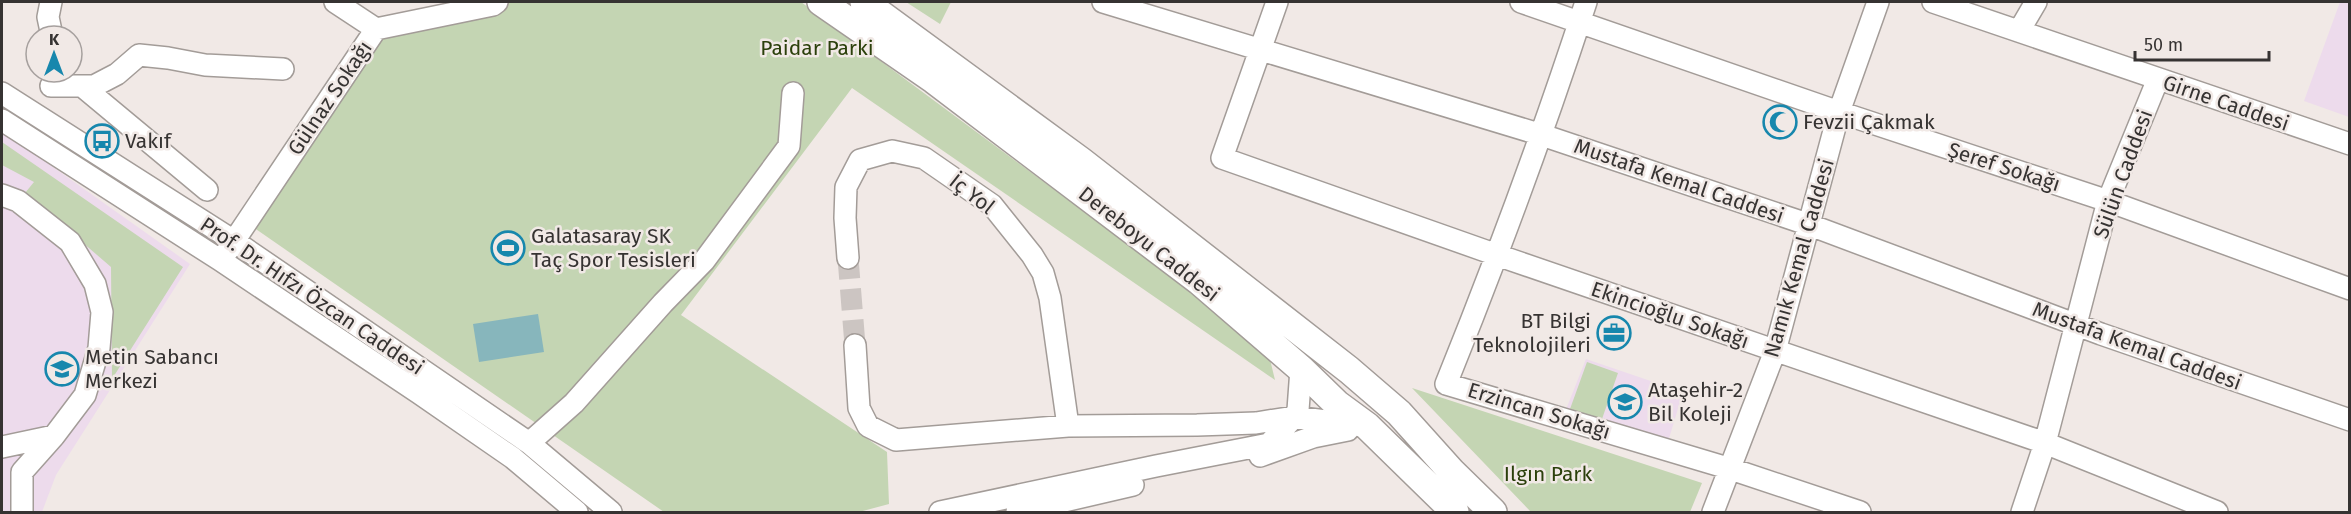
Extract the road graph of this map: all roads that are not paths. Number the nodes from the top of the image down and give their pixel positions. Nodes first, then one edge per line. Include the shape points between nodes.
1 (51, 2) edge
2 (335, 2) edge
3 (497, 2) edge
4 (821, 2) edge
5 (864, 2) edge
6 (1103, 2) edge
7 (1277, 2) edge
8 (1521, 2) edge
9 (1586, 2) edge
10 (1878, 2) edge
11 (1933, 2) edge
12 (2036, 2) edge
13 (1579, 22) junction
14 (49, 24) edge
15 (376, 28) junction
16 (2019, 31) junction
17 (1260, 50) junction
18 (283, 69) dead end
19 (2158, 79) junction
20 (51, 84) edge
21 (73, 84) edge
22 (82, 86) junction
23 (2, 93) edge
24 (793, 93) dead end
25 (1839, 112) junction
26 (39, 117) junction
27 (2, 120) edge
28 (1542, 135) junction
29 (2349, 144) edge
30 (207, 190) dead end
31 (2, 195) edge
32 (2108, 201) junction
33 (1810, 225) junction
34 (234, 242) junction
35 (1497, 255) junction
36 (848, 258) tunnel mouth
37 (220, 260) junction
38 (2349, 289) edge
39 (2076, 325) junction
40 (855, 345) tunnel mouth
41 (1775, 351) junction
42 (1301, 369) junction
43 (1294, 417) junction
44 (2349, 420) edge
45 (1068, 426) junction
46 (1367, 426) junction
47 (54, 436) junction
48 (529, 443) junction
49 (2045, 443) junction
50 (2, 447) edge
51 (1731, 469) junction
52 (22, 513) edge
53 (577, 513) edge
54 (611, 513) edge
55 (940, 513) edge
56 (1017, 513) edge
57 (1455, 513) edge
58 (1492, 513) edge
59 (1713, 513) edge
60 (1860, 513) edge
61 (2022, 513) edge
62 (2217, 513) edge

1 - 14 street
2 - 15 street
3 - 15 street, Gülnaz Sokağı
4 - 42 main road, Dereboyu Caddesi via 934,80 1200,281
5 - 58 main road, Dereboyu Caddesi via 1081,161 1340,363 1399,413
6 - 17 street, Mustafa Kemal Caddesi
7 - 17 street
8 - 13 street, Şeref Sokağı
9 - 13 street, Erzincan Sokağı
10 - 25 street, Namık Kemal Caddesi
11 - 16 street, Girne Caddesi
12 - 16 street
13 - 25 street, Şeref Sokağı
13 - 28 street, Erzincan Sokağı
15 - 34 street, Gülnaz Sokağı
16 - 19 street, Girne Caddesi
17 - 28 street, Mustafa Kemal Caddesi
17 - 35 street, Ekincioğlu Sokağı via 1222,158
18 - 22 street via 205,65 139,55 94,86
19 - 29 street, Girne Caddesi
19 - 32 street, Sülün Caddesi
20 - 26 street via 49,102
21 - 22 street
22 - 30 street
23 - 26 street, Prof. Dr. Hıfzı Özcan Caddesi
24 - 48 street via 789,146 704,261 574,403
25 - 32 street, Şeref Sokağı
25 - 33 street, Namık Kemal Caddesi
26 - 34 street, Prof. Dr. Hıfzı Özcan Caddesi
27 - 37 street, Prof. Dr. Hıfzı Özcan Caddesi
28 - 33 street, Mustafa Kemal Caddesi
28 - 35 street, Erzincan Sokağı
31 - 47 street via 18,201 70,242 95,284 102,312 99,348 86,395
32 - 38 street, Şeref Sokağı
32 - 39 street, Sülün Caddesi
33 - 39 street, Mustafa Kemal Caddesi
33 - 41 street, Namık Kemal Caddesi
34 - 37 street, Gülnaz Sokağı
34 - 48 street, Prof. Dr. Hıfzı Özcan Caddesi
35 - 41 street, Ekincioğlu Sokağı
35 - 51 street, Erzincan Sokağı via 1446,384
36 - 45 street, İç Yol via 846,187 860,160 892,151 924,158 992,205 1043,273
37 - 53 street, Prof. Dr. Hıfzı Özcan Caddesi via 504,452
39 - 44 street, Mustafa Kemal Caddesi
39 - 49 street, Sülün Caddesi
40 - 45 street via 859,408 868,426 896,440
41 - 49 street, Ekincioğlu Sokağı
41 - 51 street, Namık Kemal Caddesi
42 - 43 street
42 - 46 main road, Dereboyu Caddesi
43 - 45 street via 1256,423
43 - 46 street
43 - 55 street via 1269,444
46 - 56 street via 1313,437 1260,456
46 - 57 main road, Dereboyu Caddesi
47 - 50 street
47 - 52 street via 22,472
48 - 54 street, Prof. Dr. Hıfzı Özcan Caddesi
49 - 61 street, Sülün Caddesi
49 - 62 street, Ekincioğlu Sokağı
51 - 59 street, Namık Kemal Caddesi
51 - 60 street, Erzincan Sokağı

